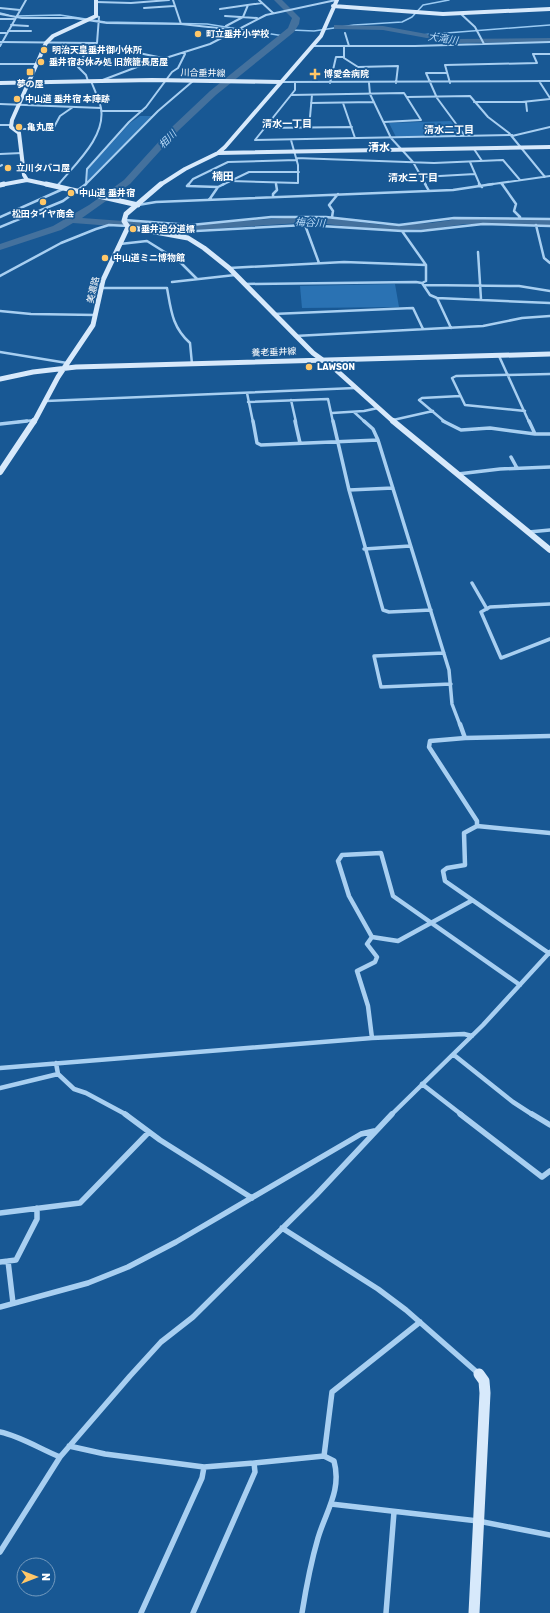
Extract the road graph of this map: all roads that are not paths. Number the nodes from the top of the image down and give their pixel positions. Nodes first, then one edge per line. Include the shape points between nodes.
1 (26, 0) edge
2 (169, 0) edge
3 (173, 0) edge
4 (259, 0) edge
5 (336, 0) edge
6 (96, 1) edge
7 (262, 3) junction
8 (248, 5) junction
9 (174, 6) junction
10 (333, 6) junction
11 (0, 8) edge
12 (144, 8) dead end
13 (220, 9) dead end
14 (550, 9) edge
15 (20, 10) junction
16 (273, 13) junction
17 (0, 14) edge
18 (461, 14) junction
19 (96, 16) junction
20 (224, 16) dead end
21 (15, 17) junction
22 (242, 17) junction
23 (258, 18) junction
24 (0, 19) edge
25 (89, 19) junction
26 (99, 22) junction
27 (181, 24) junction
28 (11, 25) junction
29 (28, 26) dead end
30 (226, 26) dead end
31 (236, 30) junction
32 (31, 31) dead end
33 (7, 32) junction
34 (0, 33) edge
35 (345, 33) dead end
36 (1, 42) edge
37 (550, 42) edge
38 (46, 43) junction
39 (90, 43) junction
40 (484, 44) junction
41 (0, 46) edge
42 (313, 46) junction
43 (344, 46) junction
44 (349, 46) junction
45 (129, 51) dead end
46 (184, 52) junction
47 (550, 54) edge
48 (344, 57) junction
49 (164, 58) junction
50 (0, 64) edge
51 (36, 64) junction
52 (446, 73) junction
53 (90, 81) junction
54 (100, 81) junction
55 (166, 81) junction
56 (195, 81) junction
57 (539, 81) junction
58 (550, 81) edge
59 (29, 82) junction
60 (280, 82) junction
61 (295, 82) junction
62 (431, 82) junction
63 (450, 82) junction
64 (0, 83) edge
65 (330, 83) junction
66 (369, 83) junction
67 (396, 83) junction
68 (370, 94) junction
69 (291, 95) junction
70 (312, 95) junction
71 (407, 97) junction
72 (437, 97) junction
73 (550, 98) edge
74 (374, 102) junction
75 (474, 102) junction
76 (526, 102) junction
77 (311, 103) junction
78 (344, 103) junction
79 (0, 104) edge
80 (19, 104) junction
81 (73, 106) junction
82 (101, 109) junction
83 (142, 111) junction
84 (527, 111) dead end
85 (384, 122) junction
86 (0, 125) edge
87 (12, 127) junction
88 (352, 127) junction
89 (550, 127) edge
90 (263, 128) junction
91 (309, 128) junction
92 (465, 136) junction
93 (512, 136) junction
94 (356, 138) junction
95 (391, 138) junction
96 (291, 140) junction
97 (550, 147) edge
98 (519, 148) junction
99 (474, 149) junction
100 (402, 150) junction
101 (22, 153) junction
102 (218, 153) junction
103 (0, 154) edge
104 (296, 157) junction
105 (263, 161) junction
106 (482, 161) junction
107 (413, 162) junction
108 (470, 162) junction
109 (263, 172) junction
110 (299, 172) junction
111 (475, 174) junction
112 (422, 177) junction
113 (548, 177) edge
114 (27, 180) junction
115 (520, 180) junction
116 (231, 181) junction
117 (276, 183) junction
118 (501, 183) junction
119 (86, 184) junction
120 (0, 185) edge
121 (482, 186) junction
122 (57, 187) junction
123 (218, 187) junction
124 (63, 189) junction
125 (429, 191) junction
126 (78, 192) junction
127 (338, 194) junction
128 (273, 198) junction
129 (209, 200) junction
130 (135, 204) junction
131 (0, 217) edge
132 (332, 217) junction
133 (520, 217) junction
134 (550, 219) edge
135 (126, 224) junction
136 (305, 225) junction
137 (536, 225) junction
138 (550, 226) edge
139 (0, 227) edge
140 (402, 231) junction
141 (177, 235) junction
142 (120, 244) junction
143 (478, 252) dead end
144 (319, 263) junction
145 (550, 263) edge
146 (426, 265) junction
147 (229, 268) junction
148 (235, 275) junction
149 (0, 276) edge
150 (197, 279) junction
151 (172, 282) dead end
152 (243, 284) junction
153 (423, 284) junction
154 (479, 285) junction
155 (102, 288) junction
156 (550, 291) edge
157 (437, 298) junction
158 (481, 299) junction
159 (550, 303) edge
160 (0, 311) edge
161 (273, 314) junction
162 (96, 315) junction
163 (550, 316) edge
164 (451, 328) junction
165 (422, 329) junction
166 (295, 336) junction
167 (0, 352) edge
168 (550, 354) edge
169 (499, 356) junction
170 (322, 360) junction
171 (192, 364) junction
172 (65, 366) junction
173 (550, 374) edge
174 (508, 375) junction
175 (0, 379) edge
176 (355, 388) junction
177 (247, 393) junction
178 (460, 396) junction
179 (291, 400) junction
180 (46, 401) junction
181 (248, 402) junction
182 (378, 408) junction
183 (433, 411) junction
184 (525, 411) junction
185 (354, 412) junction
186 (332, 413) junction
187 (35, 420) junction
188 (394, 420) junction
189 (0, 424) edge
190 (535, 434) junction
191 (550, 434) edge
192 (378, 440) junction
193 (337, 441) junction
194 (300, 443) junction
195 (512, 456) dead end
196 (550, 467) edge
197 (517, 468) junction
198 (0, 472) edge
199 (458, 474) junction
200 (393, 488) junction
201 (349, 490) junction
202 (550, 530) edge
203 (528, 533) junction
204 (410, 546) junction
205 (364, 549) junction
206 (550, 550) edge
207 (472, 583) dead end
208 (550, 604) edge
209 (487, 609) junction
210 (431, 610) junction
211 (550, 639) edge
212 (444, 653) junction
213 (450, 684) junction
214 (550, 736) edge
215 (465, 738) junction
216 (477, 826) junction
217 (550, 833) edge
218 (472, 901) junction
219 (433, 923) junction
220 (372, 937) junction
221 (550, 953) edge
222 (520, 985) junction
223 (472, 1036) junction
224 (372, 1038) junction
225 (454, 1055) junction
226 (56, 1063) junction
227 (0, 1068) edge
228 (58, 1074) junction
229 (422, 1084) junction
230 (0, 1088) edge
231 (550, 1125) edge
232 (374, 1131) junction
233 (149, 1132) junction
234 (550, 1171) edge
235 (252, 1198) junction
236 (37, 1208) junction
237 (0, 1213) edge
238 (282, 1228) junction
239 (8, 1261) junction
240 (0, 1262) edge
241 (12, 1303) junction
242 (0, 1307) edge
243 (420, 1322) junction
244 (479, 1374) joint
245 (0, 1432) edge
246 (69, 1446) junction
247 (324, 1456) junction
248 (60, 1457) junction
249 (254, 1463) junction
250 (204, 1467) junction
251 (331, 1504) junction
252 (394, 1512) junction
253 (478, 1521) junction
254 (550, 1535) edge
255 (0, 1552) edge
256 (141, 1613) edge
257 (193, 1613) edge
258 (302, 1613) edge
259 (386, 1613) edge
260 (474, 1613) edge

1 - 15 street
2 - 6 street via 131,3
3 - 9 street
4 - 7 street
5 - 10 street
5 - 16 street
6 - 19 street
7 - 8 street
7 - 16 street
8 - 13 street
8 - 22 street
9 - 12 street
9 - 27 street
10 - 18 street
10 - 42 street via 325,30
11 - 15 street
14 - 18 street
15 - 21 street
16 - 23 street
17 - 21 street
18 - 40 street via 475,27
19 - 25 street
19 - 26 street via 99,17
20 - 22 street
21 - 24 street
21 - 25 street
21 - 28 street
22 - 23 street
22 - 30 street
23 - 31 street
25 - 26 street
25 - 38 street via 53,36
26 - 27 street
26 - 39 street via 97,43
27 - 31 street
28 - 29 street
28 - 33 street
31 - 46 street via 210,44
32 - 33 street
33 - 34 street
33 - 36 street
35 - 44 street
36 - 38 street
36 - 41 street
37 - 40 street
38 - 39 street
38 - 51 street
39 - 53 street via 89,51 78,67
40 - 44 street
42 - 43 street
42 - 60 street
43 - 44 street
43 - 48 street
45 - 49 street
46 - 49 street
46 - 55 street via 178,68
47 - 52 street via 533,54 537,63 445,65
48 - 65 street via 336,57
48 - 67 street via 358,67 398,66
49 - 54 street
50 - 51 street
51 - 59 street
52 - 62 street via 426,73
52 - 63 street
53 - 54 street, 川合垂井線
53 - 59 street, 川合垂井線
53 - 82 street
54 - 55 street, 川合垂井線
55 - 56 street, 川合垂井線
55 - 83 street
56 - 60 street, 川合垂井線
56 - 119 street via 158,112
57 - 58 street
57 - 63 street
57 - 73 street
59 - 64 street, 川合垂井線
59 - 80 street
60 - 61 street
60 - 102 street
61 - 65 street
61 - 69 street via 295,90
62 - 63 street
62 - 67 street
62 - 72 street
65 - 66 street
66 - 67 street
66 - 68 street
68 - 70 street
68 - 71 street via 404,94
68 - 74 street
69 - 70 street
69 - 90 street
70 - 77 street
71 - 72 street
71 - 85 street via 421,120
72 - 75 street via 470,96
72 - 92 street
73 - 76 street
74 - 78 street
74 - 85 street
75 - 76 street
75 - 93 street
76 - 84 street
77 - 78 street
77 - 91 street
78 - 88 street
79 - 80 street
80 - 81 street
80 - 87 street
81 - 82 street
81 - 87 street via 63,112 52,129
82 - 83 street
82 - 122 street via 100,127 92,142
83 - 119 street via 87,169
85 - 95 street
86 - 87 street
87 - 101 street via 19,133
88 - 91 street
88 - 94 street
89 - 93 street
90 - 91 street
90 - 96 street via 255,140
92 - 93 street
92 - 95 street
93 - 98 street
94 - 95 street
94 - 96 street
95 - 100 street
96 - 104 street
97 - 98 street
98 - 99 street
98 - 113 street via 524,150
99 - 100 street
99 - 106 street
100 - 104 street
100 - 107 street
101 - 103 street
101 - 114 street
102 - 104 street
102 - 130 street, 美濃路 via 170,178
104 - 105 street
104 - 107 street
104 - 110 street
105 - 109 street
105 - 123 street via 228,162 193,179 187,186
106 - 108 street
106 - 115 street via 506,162
107 - 108 street
107 - 112 street
108 - 111 street
109 - 110 street
109 - 116 street via 249,172
110 - 117 street via 298,183
111 - 112 street
111 - 121 street
112 - 125 street
113 - 115 street
114 - 120 street
114 - 122 street
115 - 118 street
116 - 117 street
116 - 123 street
117 - 128 street via 277,190
118 - 121 street
118 - 133 street via 516,204 514,211
119 - 126 street
121 - 125 street
122 - 124 street
123 - 129 street
124 - 126 street
124 - 131 street
125 - 127 street
126 - 130 street
126 - 139 street via 63,201
127 - 128 street
127 - 132 street via 329,205 333,210
128 - 129 street
129 - 130 street
130 - 135 street, 美濃路 via 126,214
132 - 133 street via 393,225 454,218
132 - 135 street via 271,217 191,225
133 - 134 street
135 - 141 street
135 - 142 street, 美濃路
135 - 149 street via 109,225 61,243
136 - 140 street
136 - 141 street via 196,231
136 - 144 street
137 - 138 street
137 - 140 street via 483,224
137 - 145 street via 544,258
140 - 146 street
141 - 147 street via 196,242
142 - 150 street via 146,241 179,261
142 - 155 street, 美濃路 via 108,268
143 - 154 street
144 - 146 street
144 - 147 street
146 - 153 street via 426,281
147 - 148 street
148 - 150 street
148 - 152 street
150 - 151 street
152 - 153 street
152 - 161 street
153 - 154 street
153 - 157 street via 430,296
154 - 156 street via 519,286
154 - 158 street
155 - 162 street, 美濃路
155 - 171 street via 167,288 180,334 190,343
157 - 158 street
157 - 164 street
158 - 159 street
160 - 162 street
161 - 165 street via 413,308
161 - 166 street
162 - 172 street, 美濃路 via 87,336
163 - 164 street
164 - 165 street
165 - 166 street
166 - 170 street
167 - 172 street
168 - 169 street, 養老垂井線
169 - 170 street, 養老垂井線
169 - 174 street
170 - 171 street, 養老垂井線
170 - 176 street
171 - 172 street, 養老垂井線
172 - 175 street, 養老垂井線
172 - 180 street, 美濃路
173 - 174 street
174 - 178 street via 456,376 452,378
174 - 184 street
176 - 177 street
176 - 182 street
177 - 180 street
177 - 181 street
178 - 183 street via 419,400
178 - 184 street via 465,405
179 - 181 street
179 - 186 street via 327,398
179 - 194 street
180 - 187 street, 美濃路
181 - 194 street via 257,443
182 - 185 street
182 - 188 street
183 - 188 street
183 - 190 street via 441,420 461,430 490,428
184 - 190 street
185 - 186 street
185 - 192 street via 373,429
186 - 193 street
187 - 189 street
187 - 198 street, 美濃路
188 - 199 street
190 - 191 street
192 - 193 street
192 - 200 street
193 - 194 street
193 - 201 street
195 - 197 street
196 - 197 street
197 - 199 street
199 - 203 street
200 - 201 street
200 - 204 street
201 - 205 street
202 - 203 street
203 - 206 street
204 - 205 street
204 - 210 street
205 - 210 street via 383,610
207 - 209 street
208 - 209 street
209 - 211 street via 481,612 501,658
210 - 212 street
212 - 213 street
212 - 213 street via 374,656 381,687
213 - 215 street via 452,704
214 - 215 street
215 - 216 street via 430,741 429,747 477,821
216 - 217 street
216 - 218 street via 464,833 465,865 443,871 445,881
218 - 219 street
218 - 221 street
219 - 220 street via 398,941
219 - 220 street via 393,896 381,853 342,855 338,860 349,896
219 - 222 street
220 - 224 street via 367,944 377,957 375,962 357,971 368,1006
221 - 222 street
222 - 223 street
223 - 224 street via 464,1034
223 - 225 street
224 - 226 street
225 - 229 street
225 - 231 street via 513,1102
226 - 227 street
226 - 228 street
228 - 230 street
228 - 233 street via 74,1089 126,1114
229 - 232 street
229 - 234 street via 542,1177
232 - 235 street via 361,1134
232 - 238 street
233 - 235 street
233 - 236 street via 80,1204
235 - 241 street via 128,1267 88,1283
236 - 237 street
236 - 239 street via 37,1219 16,1260
238 - 243 street via 378,1289
238 - 246 street via 194,1317 161,1342
239 - 240 street
239 - 241 street
241 - 242 street
243 - 244 street
243 - 247 street via 332,1392
244 - 253 street via 484,1381 485,1393
245 - 248 street via 15,1435
246 - 248 street
246 - 250 street via 105,1454
247 - 249 street
247 - 251 street via 334,1461 338,1470 336,1490
248 - 255 street
249 - 250 street
249 - 257 street via 255,1472
250 - 256 street via 202,1478
251 - 252 street
251 - 258 street via 318,1536
252 - 253 street
252 - 259 street
253 - 254 street
253 - 260 street

